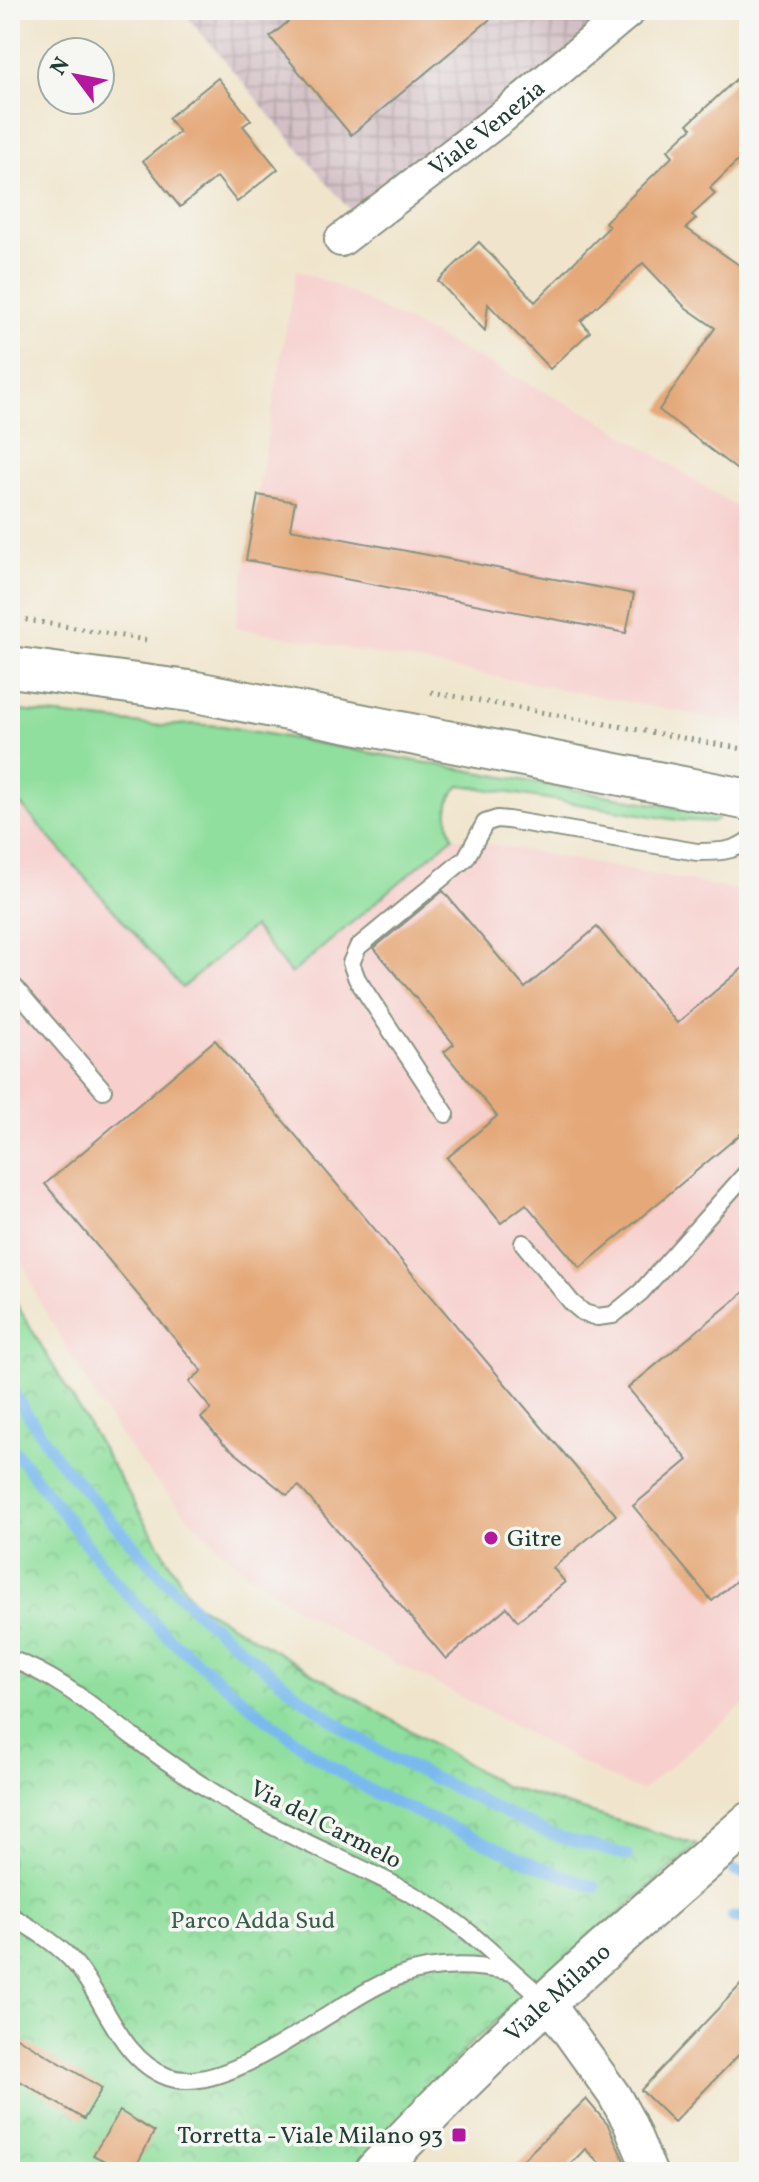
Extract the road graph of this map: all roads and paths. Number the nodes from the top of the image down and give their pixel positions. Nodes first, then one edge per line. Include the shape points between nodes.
1 (630, 10) edge
2 (341, 240) dead end
3 (21, 672) edge
4 (749, 800) edge
5 (749, 840) edge
6 (10, 982) edge
7 (103, 1090) dead end
8 (446, 1114) dead end
9 (749, 1170) edge
10 (523, 1243) dead end
11 (10, 1659) edge
12 (749, 1823) edge
13 (10, 1915) edge
14 (511, 1972) junction
15 (546, 2000) junction
16 (375, 2172) edge
17 (650, 2172) edge

1 - 2 street, Viale Venezia via 502,117
3 - 4 street via 196,692
5 - 8 lane via 720,852 697,852 508,820 485,823 466,858 358,947 351,963
6 - 7 lane
9 - 10 lane via 641,1292 613,1315 584,1313
11 - 14 lane, Via del Carmelo via 79,1697 235,1806 435,1908
12 - 15 street, Viale Milano
13 - 14 lane via 63,1950 148,2067 189,2081 256,2057 397,1977 460,1965
14 - 15 lane, Via del Carmelo
15 - 16 street, Viale Milano
15 - 17 street via 614,2095

